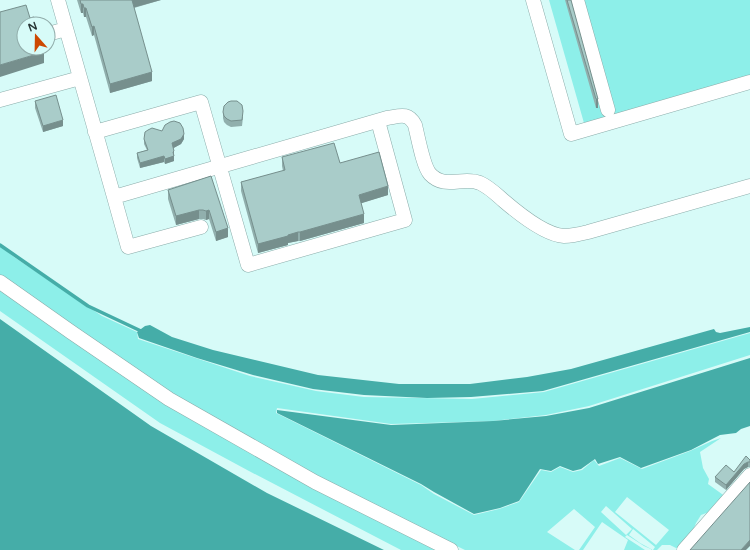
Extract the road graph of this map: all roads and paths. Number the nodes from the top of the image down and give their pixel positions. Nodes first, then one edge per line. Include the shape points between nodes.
1 (58, 0) edge
2 (534, 0) edge
3 (577, 0) edge
4 (66, 29) junction
5 (56, 32) edge
6 (80, 78) junction
7 (750, 82) edge
8 (0, 100) edge
9 (608, 110) dead end
10 (378, 121) junction
11 (95, 132) junction
12 (220, 167) junction
13 (750, 186) edge
14 (114, 197) junction
15 (200, 228) dead end
16 (0, 282) edge
17 (750, 475) edge
18 (451, 550) edge
19 (684, 550) edge

1 - 4 street
2 - 7 street via 571,134
3 - 9 street
4 - 5 street
4 - 6 street
6 - 8 street
6 - 11 street
10 - 12 street
10 - 12 street via 405,220 248,265
10 - 13 street via 403,116 412,119 425,166 430,174 449,183 469,180 478,182 539,227 563,236 588,232
11 - 12 street via 201,102
11 - 14 street
12 - 14 street
14 - 15 street via 128,248
16 - 18 street via 169,399 315,482
17 - 19 street

